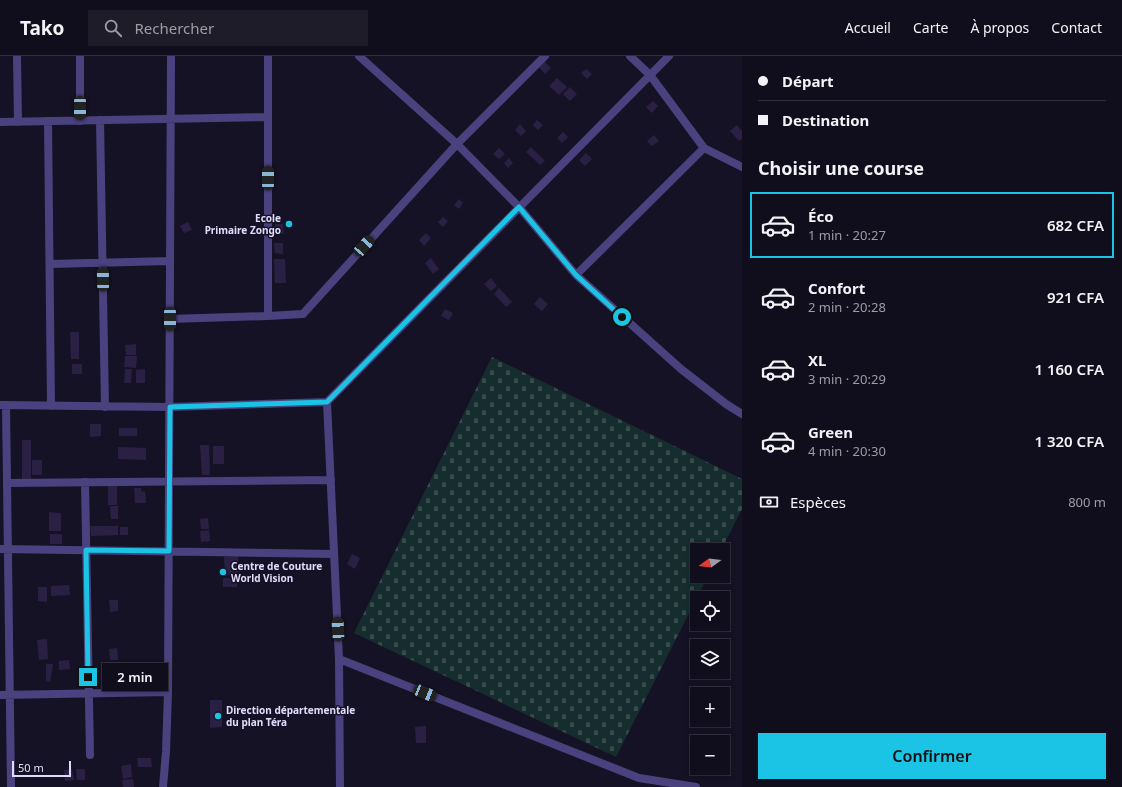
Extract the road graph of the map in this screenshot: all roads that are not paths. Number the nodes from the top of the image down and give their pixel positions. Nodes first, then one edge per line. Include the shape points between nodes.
1 (17, 56) edge
2 (80, 56) edge
3 (171, 56) edge
4 (268, 56) edge
5 (359, 56) edge
6 (546, 56) edge
7 (630, 56) edge
8 (669, 56) edge
9 (650, 75) junction
10 (268, 117) junction
11 (171, 119) junction
12 (100, 120) junction
13 (48, 121) junction
14 (80, 121) junction
15 (0, 122) edge
16 (18, 122) junction
17 (457, 144) junction
18 (704, 148) junction
19 (742, 167) edge
20 (519, 207) junction
21 (170, 261) junction
22 (103, 263) junction
23 (50, 264) junction
24 (576, 275) junction
25 (268, 316) junction
26 (170, 319) junction
27 (327, 402) junction
28 (3, 405) edge
29 (51, 406) junction
30 (105, 407) junction
31 (170, 407) junction
32 (742, 414) edge
33 (332, 480) junction
34 (169, 481) junction
35 (85, 482) junction
36 (5, 486) edge
37 (4, 549) edge
38 (86, 550) junction
39 (169, 551) junction
40 (334, 554) junction
41 (339, 659) junction
42 (168, 692) junction
43 (89, 693) junction
44 (0, 695) edge
45 (10, 695) junction
46 (90, 755) dead end
47 (11, 787) edge
48 (163, 787) edge
49 (340, 787) edge
50 (696, 787) edge

1 - 16 street
2 - 14 street
3 - 11 street
4 - 10 street
5 - 17 street
6 - 17 street
7 - 9 street
8 - 9 street
9 - 18 street
9 - 20 street
10 - 11 street
10 - 25 street
11 - 12 street
11 - 21 street
12 - 14 street
12 - 22 street
13 - 14 street
13 - 16 street
13 - 23 street
15 - 16 street
17 - 20 street
17 - 25 street via 303,314
18 - 19 street
18 - 24 street
20 - 24 street
20 - 27 street
21 - 22 street
21 - 26 street
22 - 23 street
22 - 30 street
23 - 29 street
24 - 32 street via 681,369
25 - 26 street
26 - 31 street
27 - 31 street
27 - 33 street
28 - 29 street
28 - 36 street
29 - 30 street
30 - 31 street
31 - 34 street
33 - 34 street
33 - 40 street
34 - 35 street
34 - 39 street
35 - 36 street
35 - 38 street
36 - 37 street
37 - 38 street
37 - 45 street
38 - 39 street
38 - 43 street
39 - 40 street
39 - 42 street
40 - 41 street
41 - 49 street
41 - 50 street via 639,778
42 - 43 street
42 - 48 street
43 - 45 street
43 - 46 street
44 - 45 street
45 - 47 street

